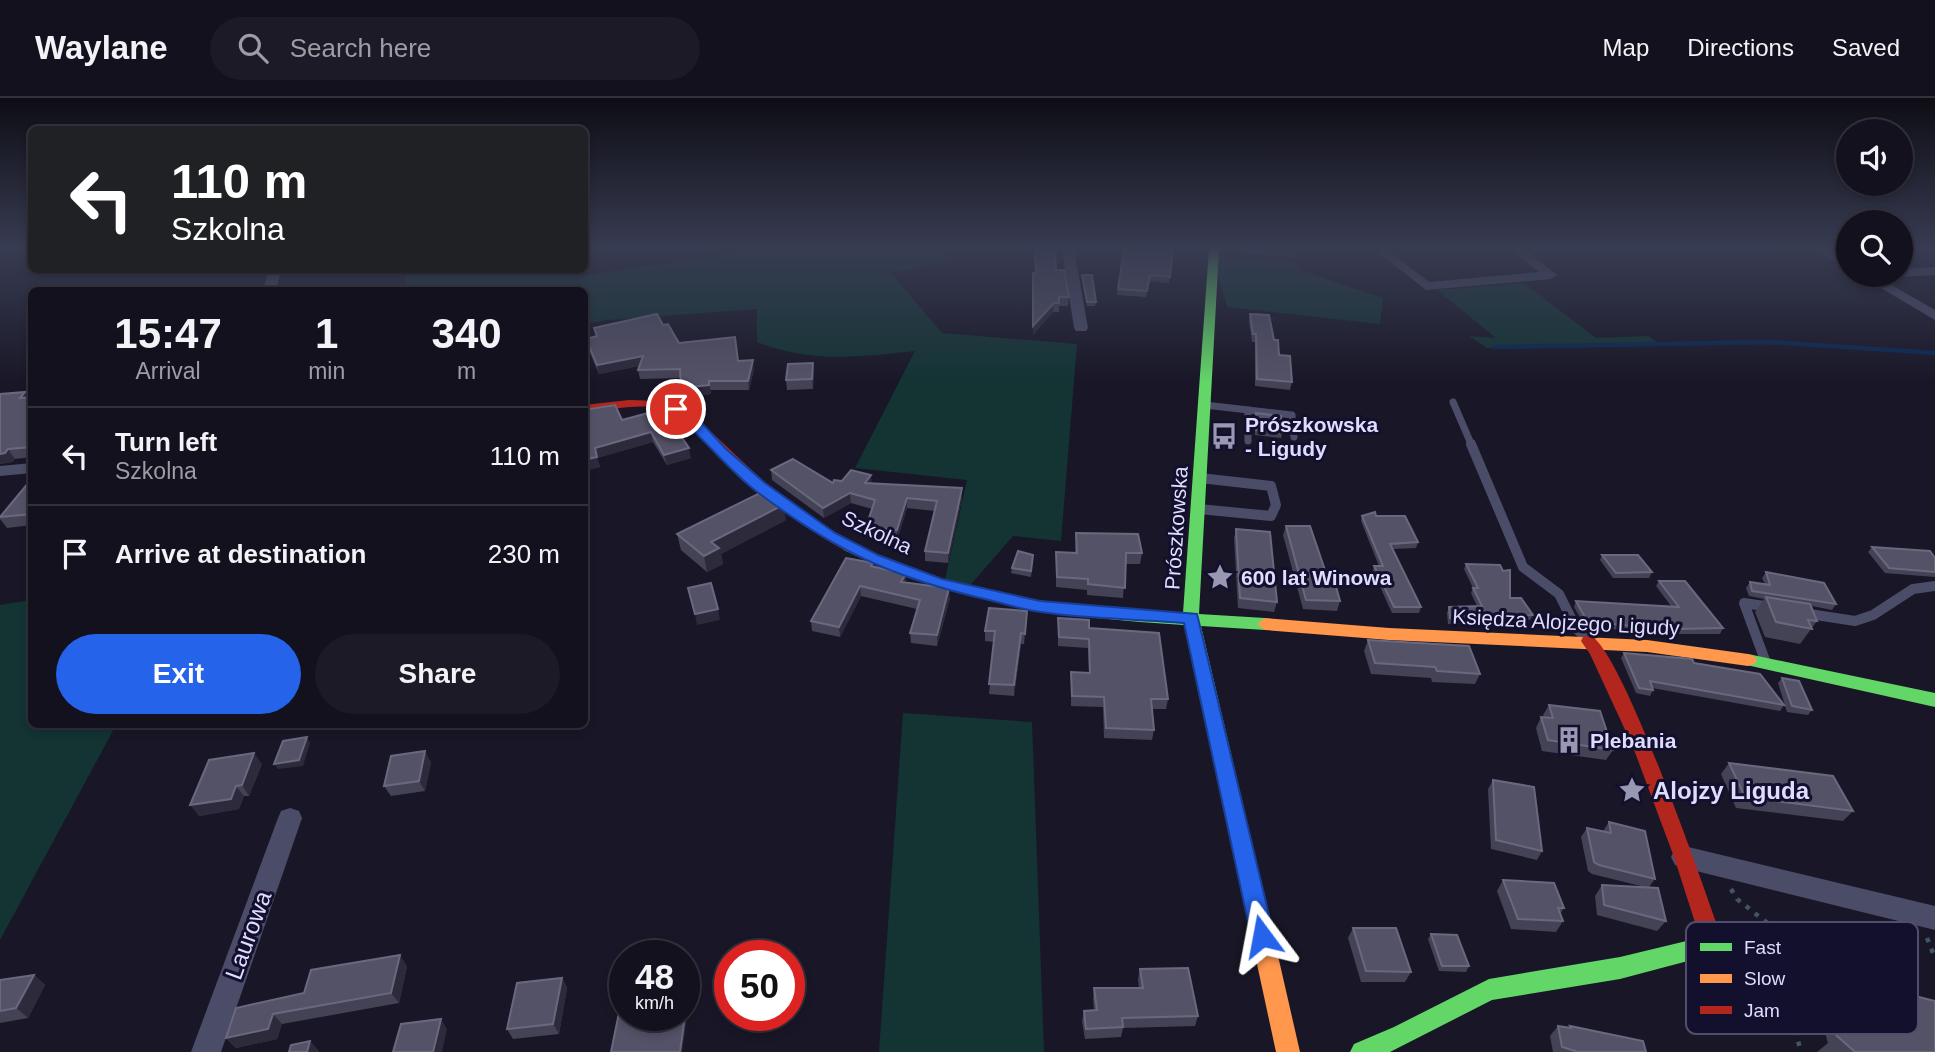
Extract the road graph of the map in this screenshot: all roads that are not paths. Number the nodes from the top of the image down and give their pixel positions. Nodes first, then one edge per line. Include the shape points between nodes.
1 (1075, 294) edge
2 (1211, 294) edge
3 (1896, 294) edge
4 (1935, 316) edge
5 (1081, 328) dead end
6 (1453, 402) dead end
7 (1205, 405) junction
8 (588, 409) edge
9 (1248, 410) junction
10 (1294, 437) dead end
11 (1248, 441) dead end
12 (28, 468) edge
13 (0, 471) edge
14 (1200, 477) junction
15 (1198, 509) junction
16 (1935, 586) edge
17 (1191, 618) junction
18 (1589, 641) junction
19 (1766, 663) junction
20 (1935, 699) edge
21 (290, 818) dead end
22 (1684, 857) junction
23 (1935, 918) edge
24 (1705, 922) edge
25 (1686, 952) edge
26 (206, 1052) edge
27 (1288, 1052) edge
28 (1362, 1052) edge

1 - 5 street
2 - 7 street, Prószkowska
3 - 4 street
6 - 18 lane via 1523,567 1559,594 1576,628
7 - 9 lane
7 - 14 street, Prószkowska
8 - 17 street, Szkolna via 648,402 676,409 760,486 829,536 872,559 939,583 1040,607
9 - 10 lane via 1292,415
9 - 11 lane
12 - 13 street
14 - 15 street, Prószkowska
14 - 15 lane via 1271,486 1276,505 1270,516
15 - 17 street, Prószkowska
16 - 19 lane via 1913,589 1855,621 1744,603
17 - 18 street, Księdza Alojzego Ligudy via 1389,634
17 - 27 street, Prószkowska
18 - 19 street, Księdza Alojzego Ligudy
18 - 22 street via 1642,747
19 - 20 street, Księdza Alojzego Ligudy
21 - 26 street, Laurowa
22 - 23 street
22 - 24 street
25 - 28 street via 1489,990

